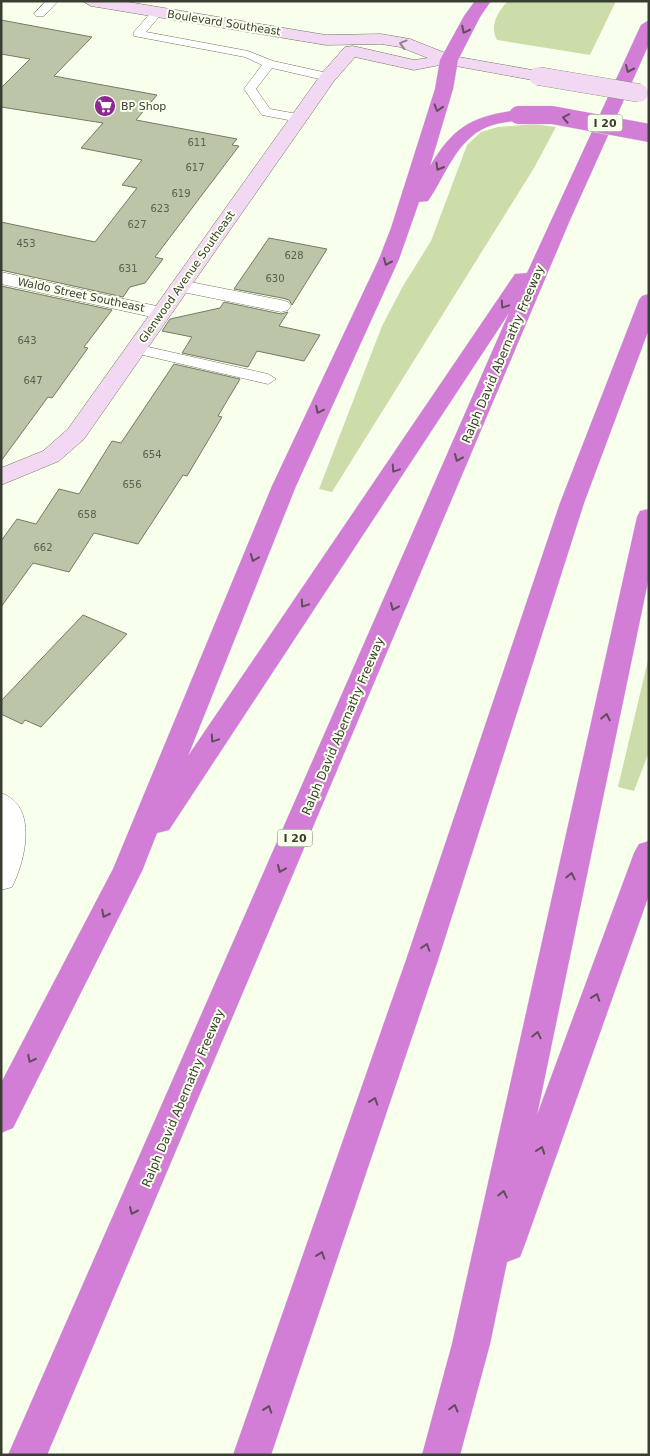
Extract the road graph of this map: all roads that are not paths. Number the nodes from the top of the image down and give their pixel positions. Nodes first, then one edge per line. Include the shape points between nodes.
1 (53, 1) edge
2 (91, 1) edge
3 (484, 1) edge
4 (157, 8) edge
5 (40, 14) dead end
6 (649, 25) edge
7 (326, 40) junction
8 (351, 51) junction
9 (449, 60) junction
10 (269, 64) junction
11 (328, 77) junction
12 (649, 94) edge
13 (299, 118) junction
14 (649, 133) edge
15 (560, 220) junction
16 (401, 228) junction
17 (1, 278) edge
18 (180, 286) junction
19 (649, 300) edge
20 (281, 306) dead end
21 (161, 313) junction
22 (136, 349) junction
23 (268, 379) dead end
24 (1, 477) edge
25 (649, 517) edge
26 (3, 808) edge
27 (649, 853) edge
28 (127, 871) junction
29 (1, 878) edge
30 (1, 1117) edge
31 (471, 1344) junction
32 (27, 1455) edge
33 (252, 1455) edge
34 (441, 1455) edge

1 - 5 lane
2 - 4 main road, Boulevard Southeast
3 -> 9 highway via 472,16
4 - 7 main road, Boulevard Southeast
4 - 10 lane via 138,34 248,54
6 -> 15 highway, Ralph David Abernathy Freeway / I 20
7 - 8 main road, Boulevard Southeast
9 -> 7 main road, Boulevard Southeast via 404,43
8 - 9 main road, Boulevard Southeast via 414,65
8 - 11 main road, Glenwood Avenue Southeast
9 - 12 main road, Boulevard Southeast, bridge
9 -> 16 highway via 444,89
10 - 11 lane
10 - 13 lane via 250,89 266,112
11 - 13 main road, Glenwood Avenue Southeast
13 - 18 main road, Glenwood Avenue Southeast
14 -> 16 highway, bridge via 552,115 518,115 476,124 457,138
15 -> 28 highway
15 -> 32 highway, Ralph David Abernathy Freeway / I 20
16 -> 28 highway via 284,486
17 - 21 street, Waldo Street Southeast
18 - 20 street
18 - 21 main road, Glenwood Avenue Southeast
33 -> 19 highway via 425,951 572,503
21 - 22 main road, Glenwood Avenue Southeast
22 - 23 lane
22 - 24 main road, Glenwood Avenue Southeast via 76,434 51,456
31 -> 25 highway
26 - 29 street via 11,831 12,849
31 -> 27 highway
28 -> 30 highway
34 -> 31 highway

